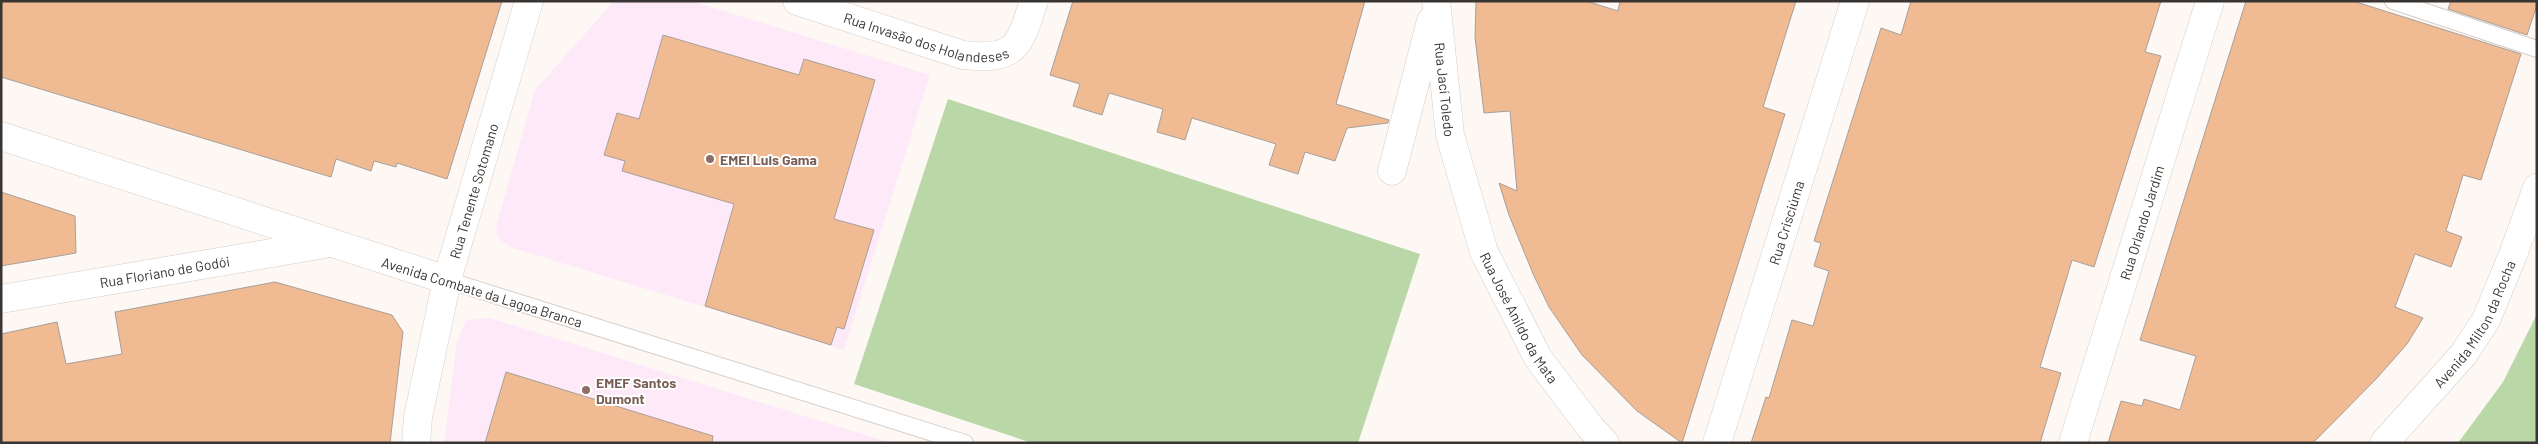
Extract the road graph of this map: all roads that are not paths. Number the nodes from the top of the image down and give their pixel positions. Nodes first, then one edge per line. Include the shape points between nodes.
1 (529, 1) edge
2 (797, 1) edge
3 (1034, 1) edge
4 (1855, 1) edge
5 (2210, 1) edge
6 (2392, 1) edge
7 (1436, 2) edge
8 (2537, 49) edge
9 (1, 136) edge
10 (1392, 171) dead end
11 (1462, 176) joint
12 (2537, 188) edge
13 (329, 244) junction
14 (447, 280) junction
15 (1, 299) edge
16 (416, 443) edge
17 (965, 443) edge
18 (1605, 443) edge
19 (1717, 443) edge
20 (2073, 443) edge
21 (2384, 443) edge

1 - 14 street, Rua Tenente Sotomano
2 - 3 street, Rua Invasão dos Holandeses via 963,55 998,56 1012,49 1022,38
4 - 19 street, Rua Crisciúma
5 - 20 street, Rua Orlando Jardim
6 - 8 lane
7 - 10 street
7 - 11 street, Rua Jací Toledo via 1450,135
9 - 13 street, Avenida Combate da Lagoa Branca
11 - 18 street, Rua José Anildo da Mata via 1484,252 1538,358
12 - 21 street, Avenida Milton da Rocha via 2486,320 2463,355
13 - 14 street, Avenida Combate da Lagoa Branca
13 - 15 street, Rua Floriano de Godói
14 - 16 street, Rua Tenente Sotomano via 418,417
14 - 17 lane, Avenida Combate da Lagoa Branca

